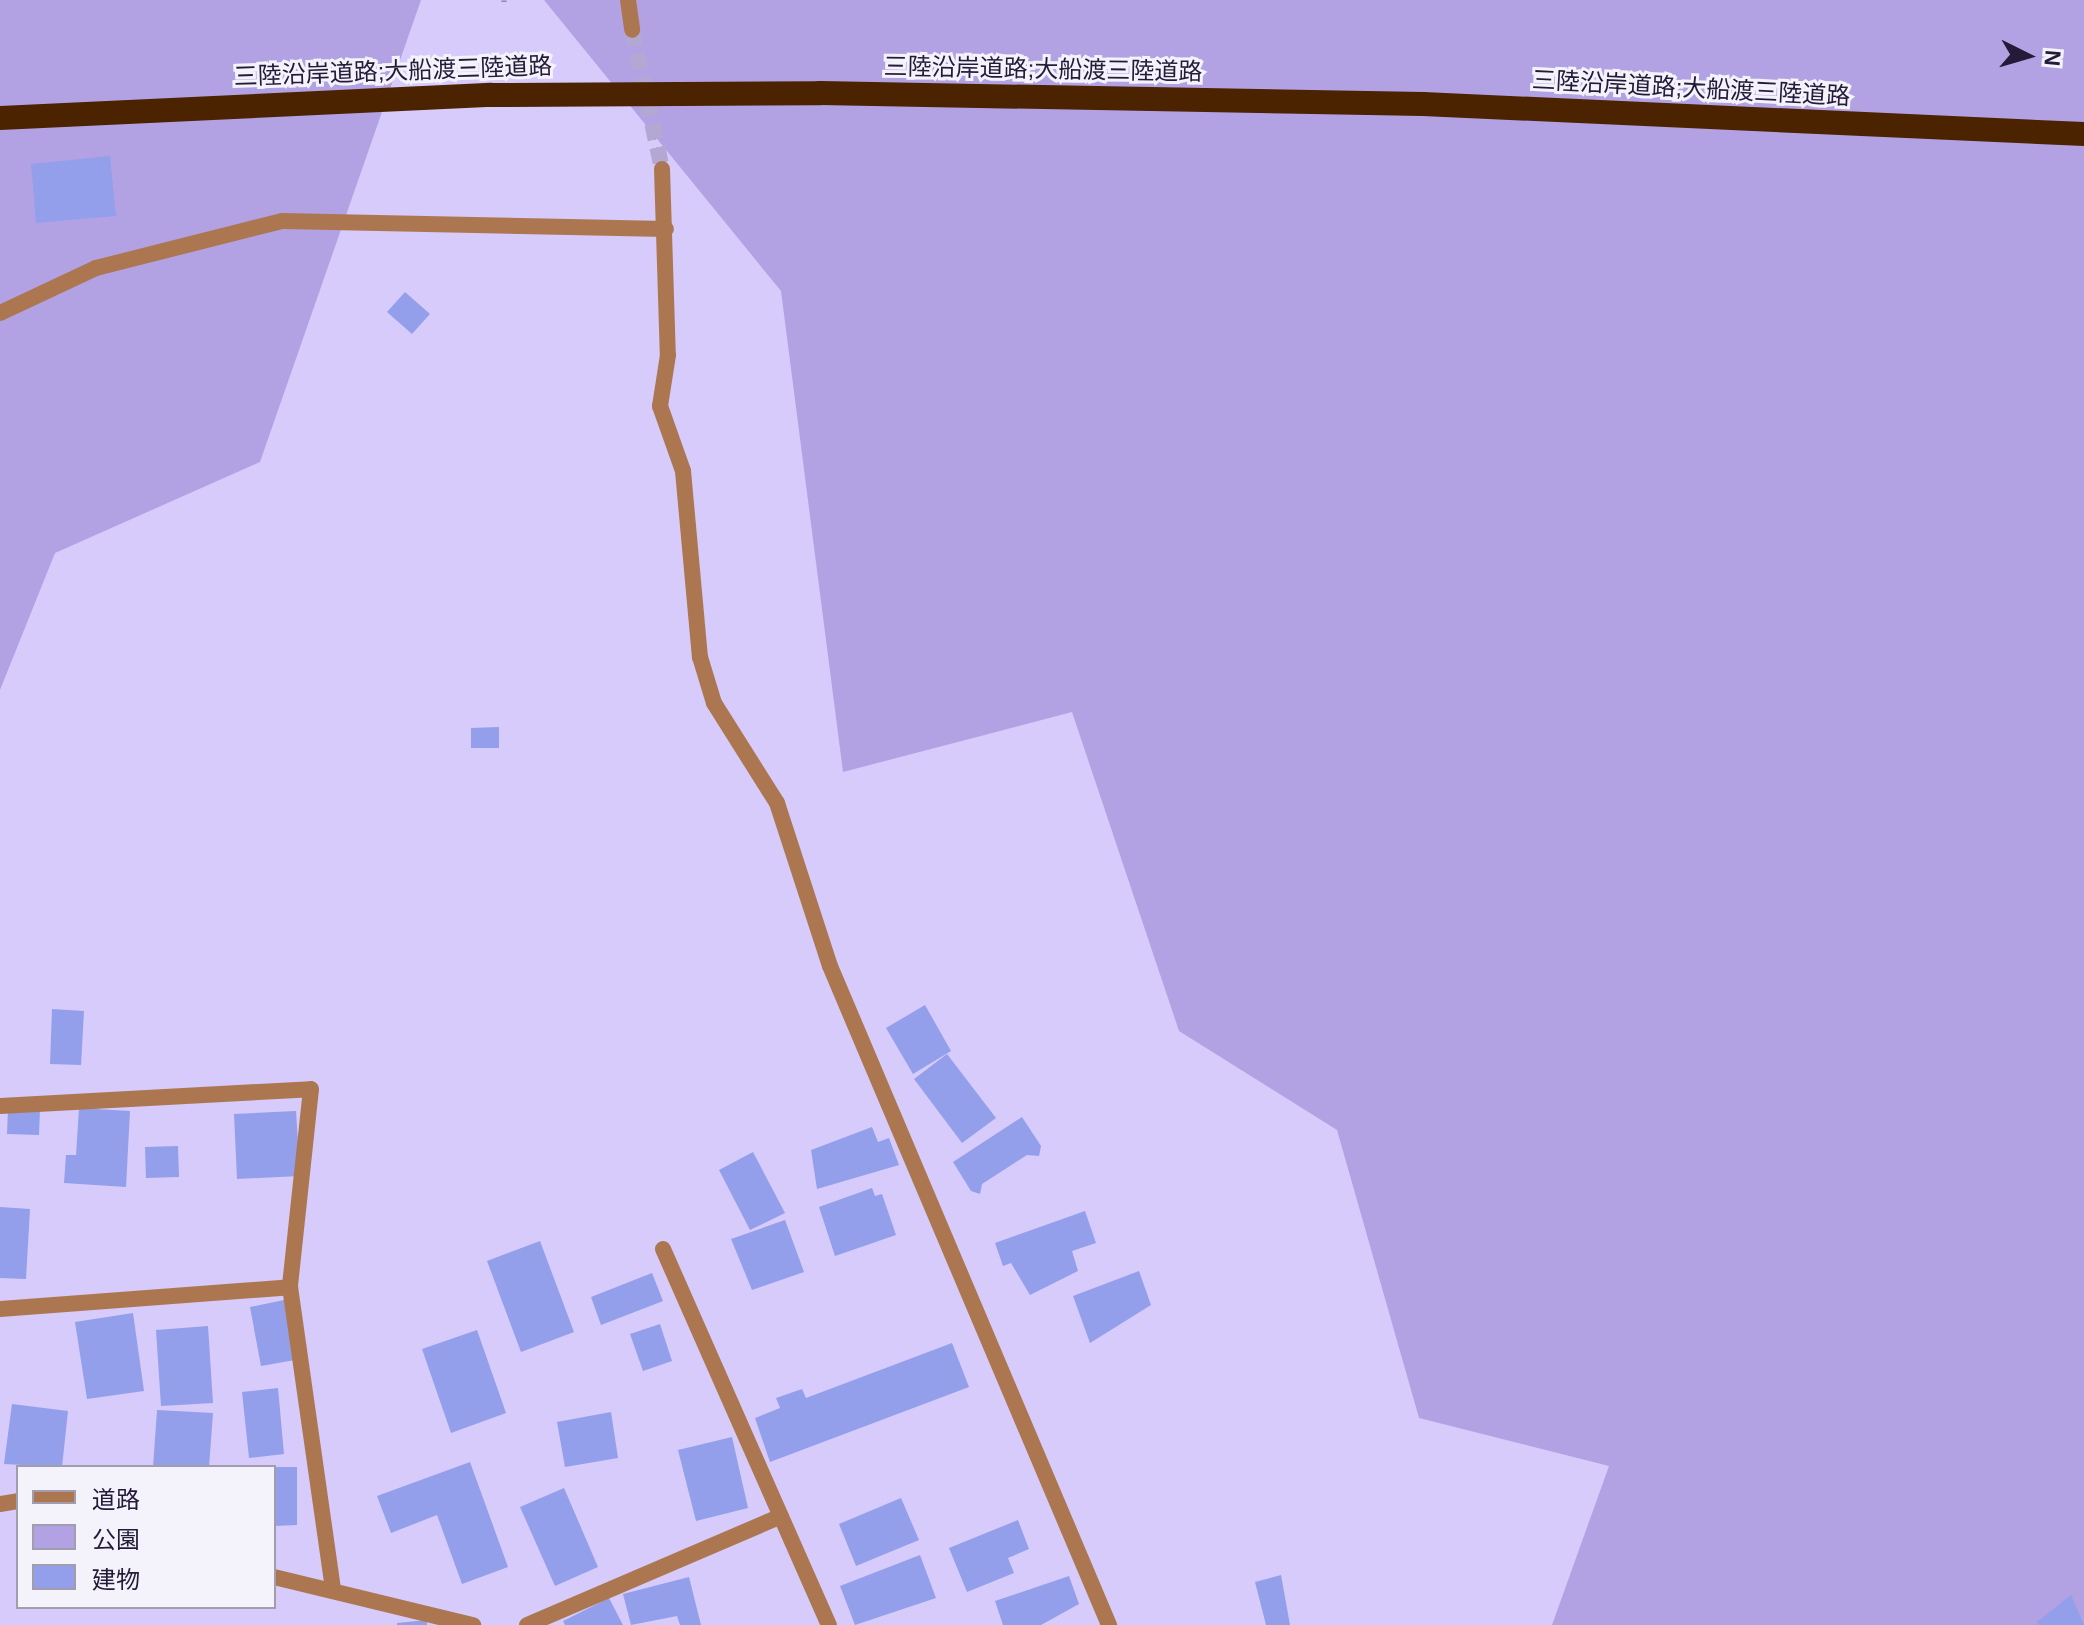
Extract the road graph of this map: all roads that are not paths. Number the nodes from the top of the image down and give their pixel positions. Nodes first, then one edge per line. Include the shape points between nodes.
1 (628, 0) edge
2 (632, 30) tunnel mouth
3 (0, 118) edge
4 (2084, 134) edge
5 (662, 169) tunnel mouth
6 (666, 229) junction
7 (0, 313) edge
8 (0, 1106) edge
9 (663, 1249) dead end
10 (290, 1287) junction
11 (0, 1309) edge
12 (781, 1516) junction
13 (276, 1577) edge
14 (333, 1591) junction
15 (473, 1625) edge
16 (527, 1625) edge
17 (829, 1625) edge
18 (1109, 1625) edge

1 - 2 street
3 - 4 highway, 三陸沿岸道路;大船渡三陸道路 via 491,95 820,93 1423,104
5 - 6 street
6 - 7 street via 282,221 96,268
6 - 18 street via 668,355 660,406 683,471 700,657 714,703 777,803 830,966
8 - 10 street via 311,1089
9 - 12 street
10 - 11 street
10 - 14 street
12 - 16 street
12 - 17 street
13 - 14 street
14 - 15 street

